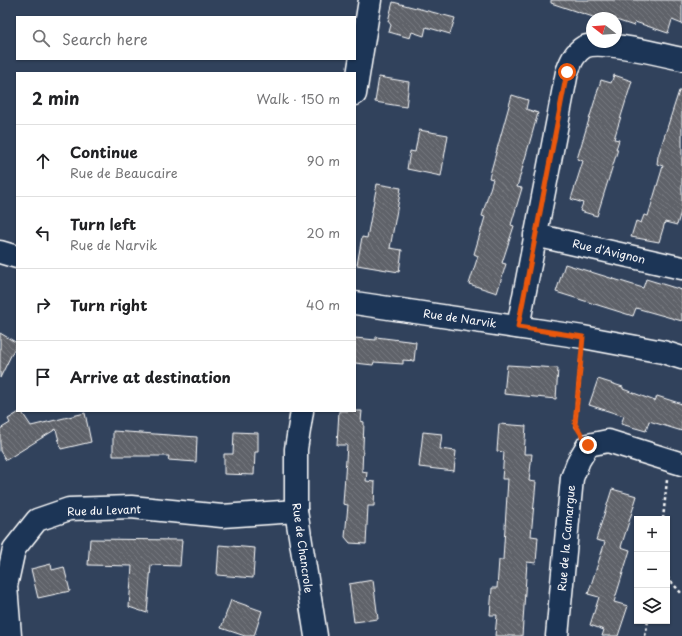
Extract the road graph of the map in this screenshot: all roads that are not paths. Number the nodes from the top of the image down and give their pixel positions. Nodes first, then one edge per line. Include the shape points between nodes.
1 (370, 0) edge
2 (682, 59) edge
3 (356, 88) edge
4 (535, 235) junction
5 (0, 252) edge
6 (16, 257) edge
7 (682, 268) edge
8 (356, 303) edge
9 (518, 327) junction
10 (682, 358) edge
11 (302, 412) edge
12 (675, 462) edge
13 (296, 511) junction
14 (10, 636) edge
15 (316, 636) edge
16 (557, 636) edge

1 - 3 street
2 - 4 street via 608,45 594,45 578,52 567,72
4 - 7 street, Rue d'Avignon
4 - 9 street
5 - 6 street
8 - 9 street, Rue de Narvik
9 - 10 street, Rue de Narvik via 663,352
11 - 13 street, Rue de Chancrole via 296,449
12 - 16 street, Rue de la Camargue via 608,442 588,445 572,478
13 - 14 street, Rue du Levant via 222,516 116,507 69,509 37,520 14,549 6,586
13 - 15 street, Rue de Chancrole

